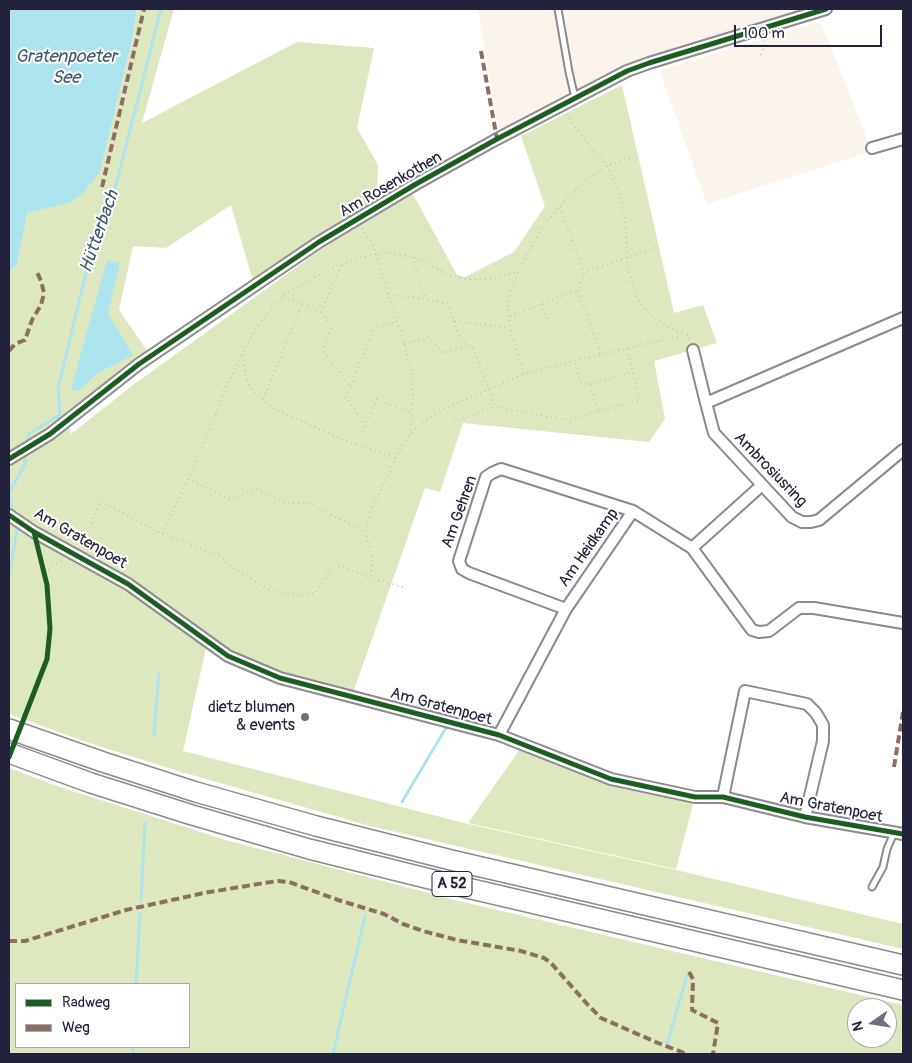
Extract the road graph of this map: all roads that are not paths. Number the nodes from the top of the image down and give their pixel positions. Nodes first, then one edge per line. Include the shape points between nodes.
1 (558, 9) edge
2 (826, 9) edge
3 (575, 98) junction
4 (903, 139) edge
5 (872, 148) dead end
6 (903, 318) edge
7 (692, 350) road end
8 (706, 403) junction
9 (903, 450) edge
10 (9, 459) edge
11 (762, 485) junction
12 (633, 511) junction
13 (9, 515) edge
14 (692, 548) junction
15 (566, 609) junction
16 (903, 622) edge
17 (9, 729) edge
18 (499, 736) junction
19 (9, 753) edge
20 (723, 797) junction
21 (805, 817) junction
22 (898, 833) edge
23 (872, 887) dead end
24 (903, 965) edge
25 (903, 990) edge

1 - 3 lane
2 - 3 street, Am Rosenkothen via 642,65
3 - 10 street, Am Rosenkothen via 416,184 318,242 139,364 50,434
4 - 5 street
6 - 8 street
7 - 8 street, Ambrosiusring
8 - 11 street, Ambrosiusring via 714,433
9 - 11 street, Ambrosiusring via 819,520 811,522 792,517
11 - 14 street
12 - 14 street, Am Heidkamp
12 - 15 street, Am Heidkamp
12 - 15 street, Am Gehren via 501,469 486,477 459,561 462,569
13 - 18 street, Am Gratenpoet via 128,584 228,656 280,678
14 - 16 street, Am Heidkamp via 752,630 769,631 799,608
15 - 18 street, Am Heidkamp
17 - 24 highway, A 52 via 196,792 316,826
18 - 20 street, Am Gratenpoet via 611,779 695,797
19 - 25 highway, A 52 via 192,816 309,849
20 - 21 street, Am Gratenpoet
20 - 21 street, Am Gratenpoet via 746,691 807,704 823,725 823,741
21 - 22 street, Am Gratenpoet
22 - 23 lane via 887,849 883,867

